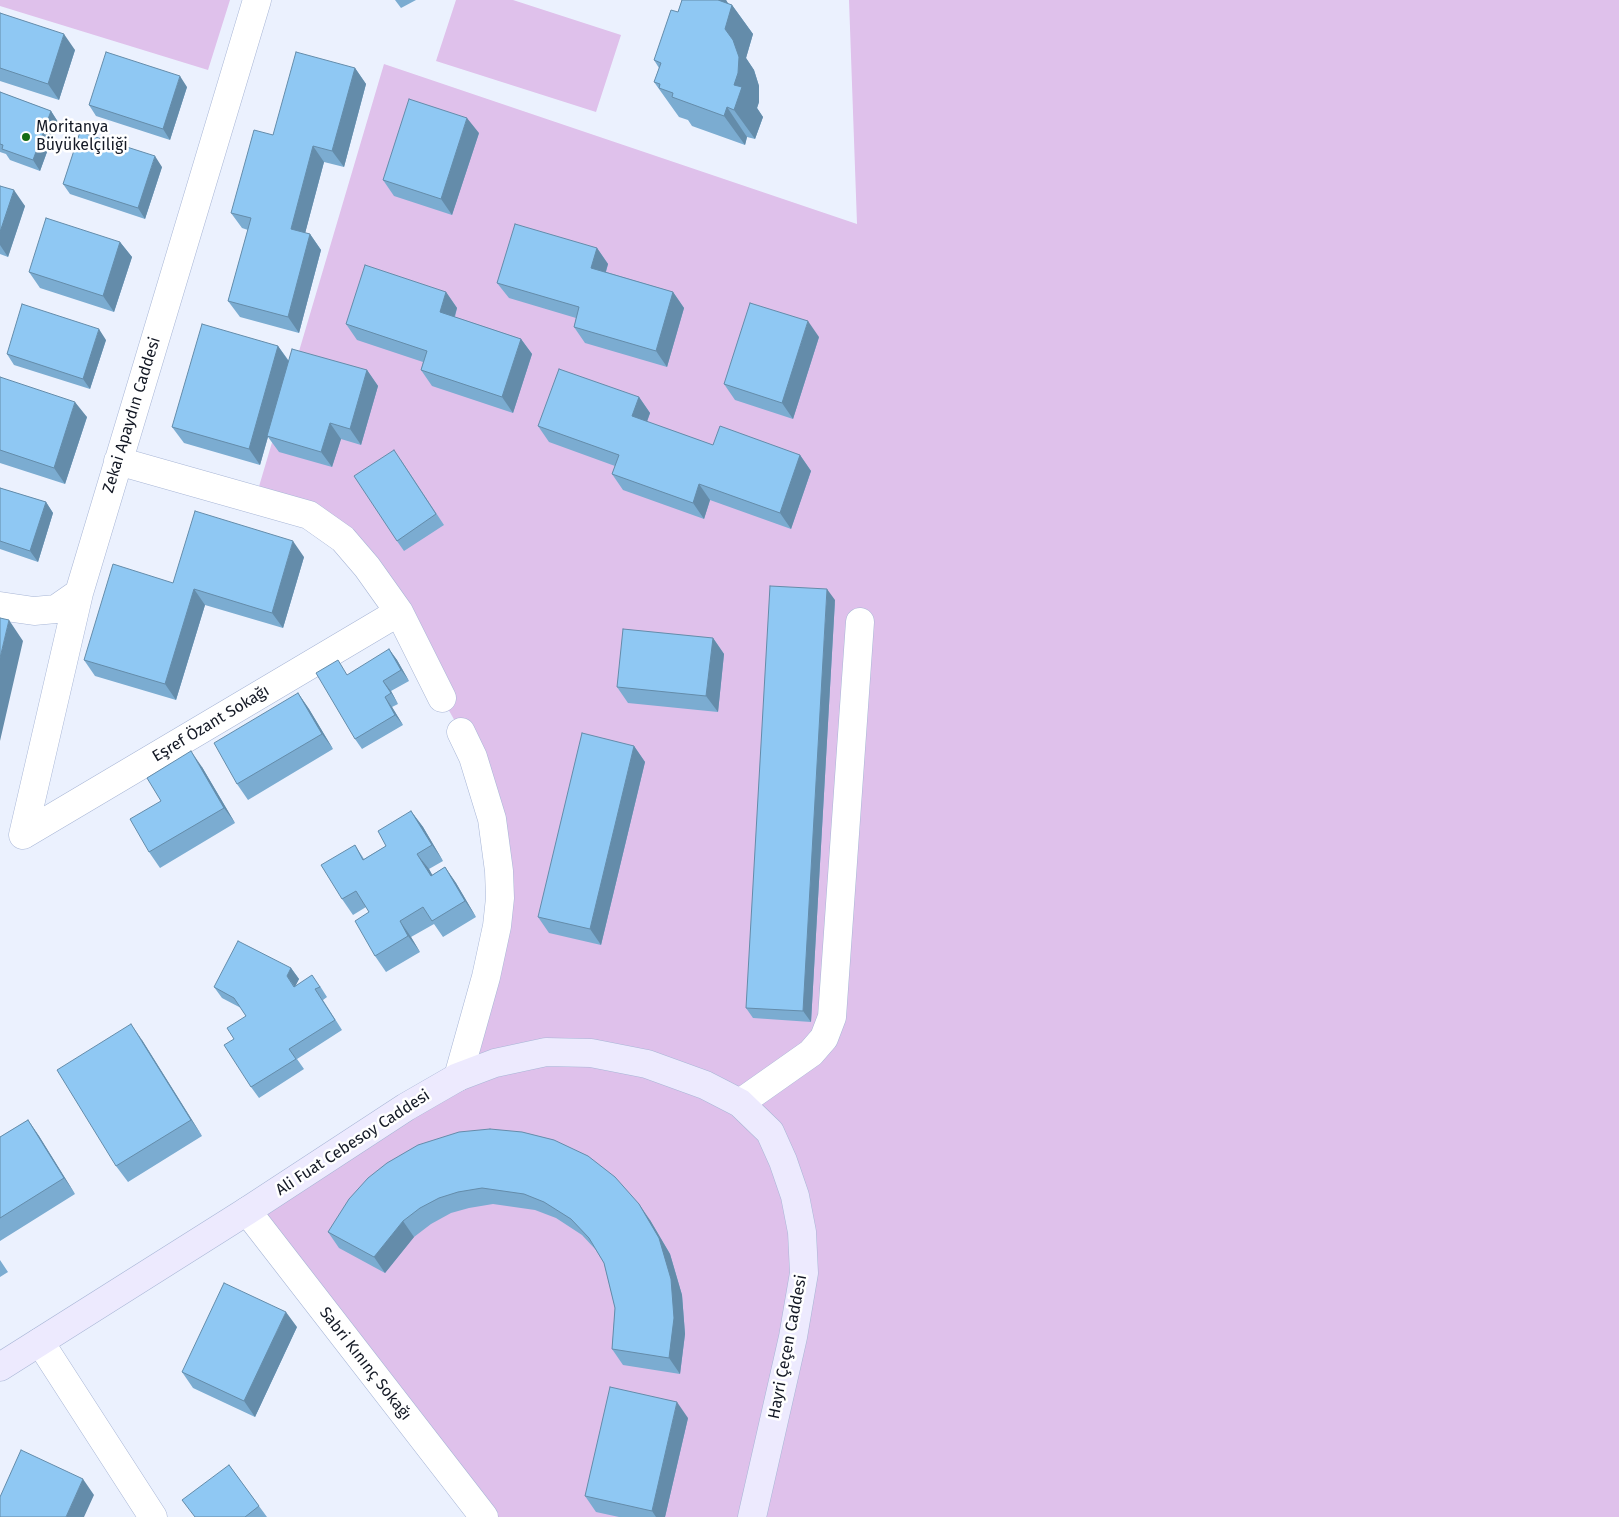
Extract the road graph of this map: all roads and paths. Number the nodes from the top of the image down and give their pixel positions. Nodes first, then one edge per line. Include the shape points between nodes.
1 (257, 0) edge
2 (118, 461) junction
3 (78, 593) junction
4 (0, 606) edge
5 (399, 612) junction
6 (860, 622) dead end
7 (442, 698) dead end
8 (461, 732) dead end
9 (23, 835) joint
10 (458, 1077) junction
11 (740, 1103) junction
12 (247, 1211) junction
13 (40, 1342) junction
14 (0, 1367) edge
15 (153, 1517) edge
16 (484, 1517) edge
17 (752, 1517) edge

1 - 2 street, Zekai Apaydın Caddesi
2 - 3 street, Zekai Apaydın Caddesi
2 - 5 street via 308,515 343,539
3 - 4 street via 56,609 34,611
3 - 9 street, Zekai Apaydın Caddesi
5 - 7 street
5 - 9 street, Eşref Özant Sokağı
6 - 11 street via 832,1017 824,1038 811,1053
8 - 10 street via 473,757 492,819 500,898 486,977
10 - 11 street, Ali Fuat Cebesoy Caddesi via 495,1063 546,1052 591,1053 647,1064 705,1085
10 - 12 street, Ali Fuat Cebesoy Caddesi via 406,1107
11 - 17 street, Hayri Çeçen Caddesi via 770,1132 783,1161 795,1196 804,1264 793,1336
12 - 13 street, Ali Fuat Cebesoy Caddesi
12 - 16 street, Sabri Kınınç Sokağı
13 - 14 street, Ali Fuat Cebesoy Caddesi
13 - 15 street

